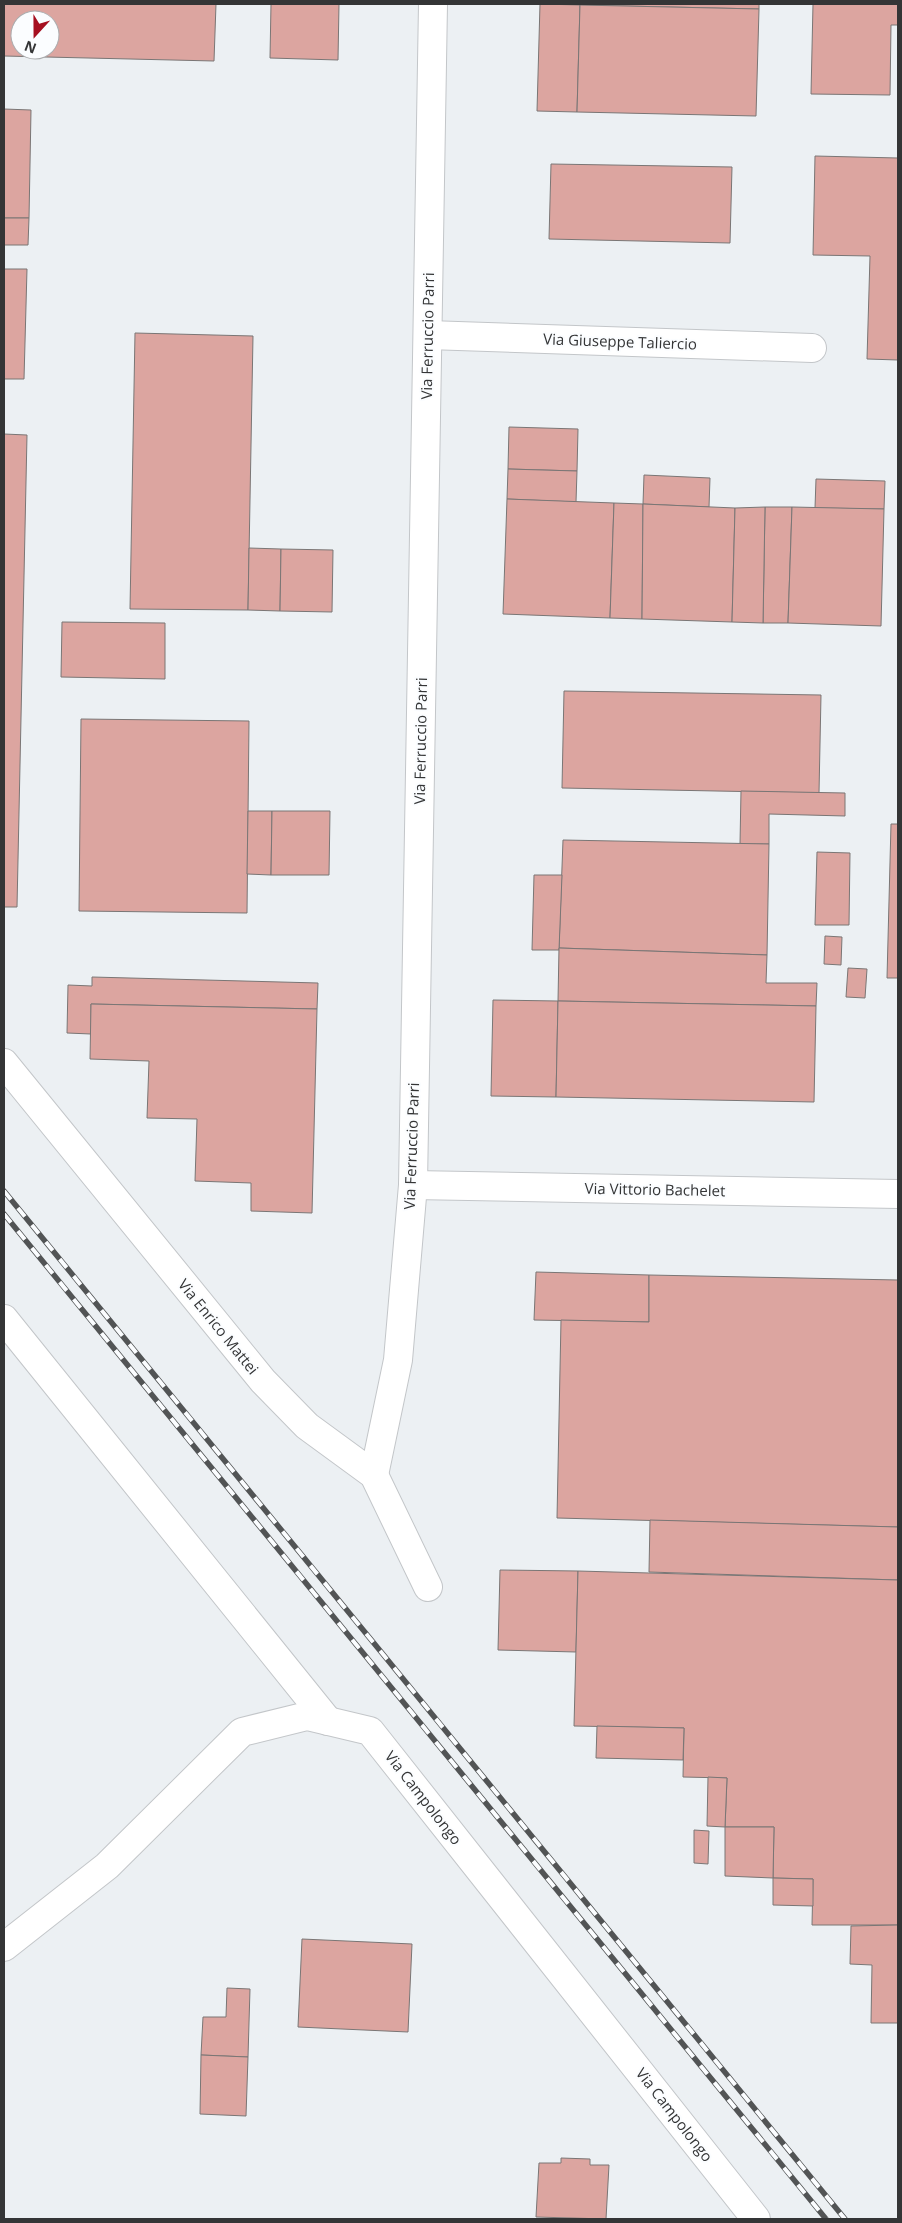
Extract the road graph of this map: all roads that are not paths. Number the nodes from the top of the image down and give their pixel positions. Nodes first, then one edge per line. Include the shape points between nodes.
1 (433, 4) edge
2 (428, 336) junction
3 (812, 348) dead end
4 (4, 1063) edge
5 (413, 1185) junction
6 (898, 1194) edge
7 (4, 1319) edge
8 (374, 1475) junction
9 (428, 1587) dead end
10 (328, 1721) junction
11 (4, 1947) edge
12 (756, 2219) edge

1 - 2 street, Via Ferruccio Parri
2 - 3 street, Via Giuseppe Taliercio
2 - 5 street, Via Ferruccio Parri
4 - 8 street, Via Enrico Mattei via 263,1381 307,1426
5 - 6 street, Via Vittorio Bachelet
5 - 8 street, Via Ferruccio Parri via 398,1360
7 - 10 street
8 - 9 street, Via Enrico Mattei
10 - 11 street, Via Campolongo via 307,1716 242,1732 107,1866
10 - 12 street, Via Campolongo via 370,1731

